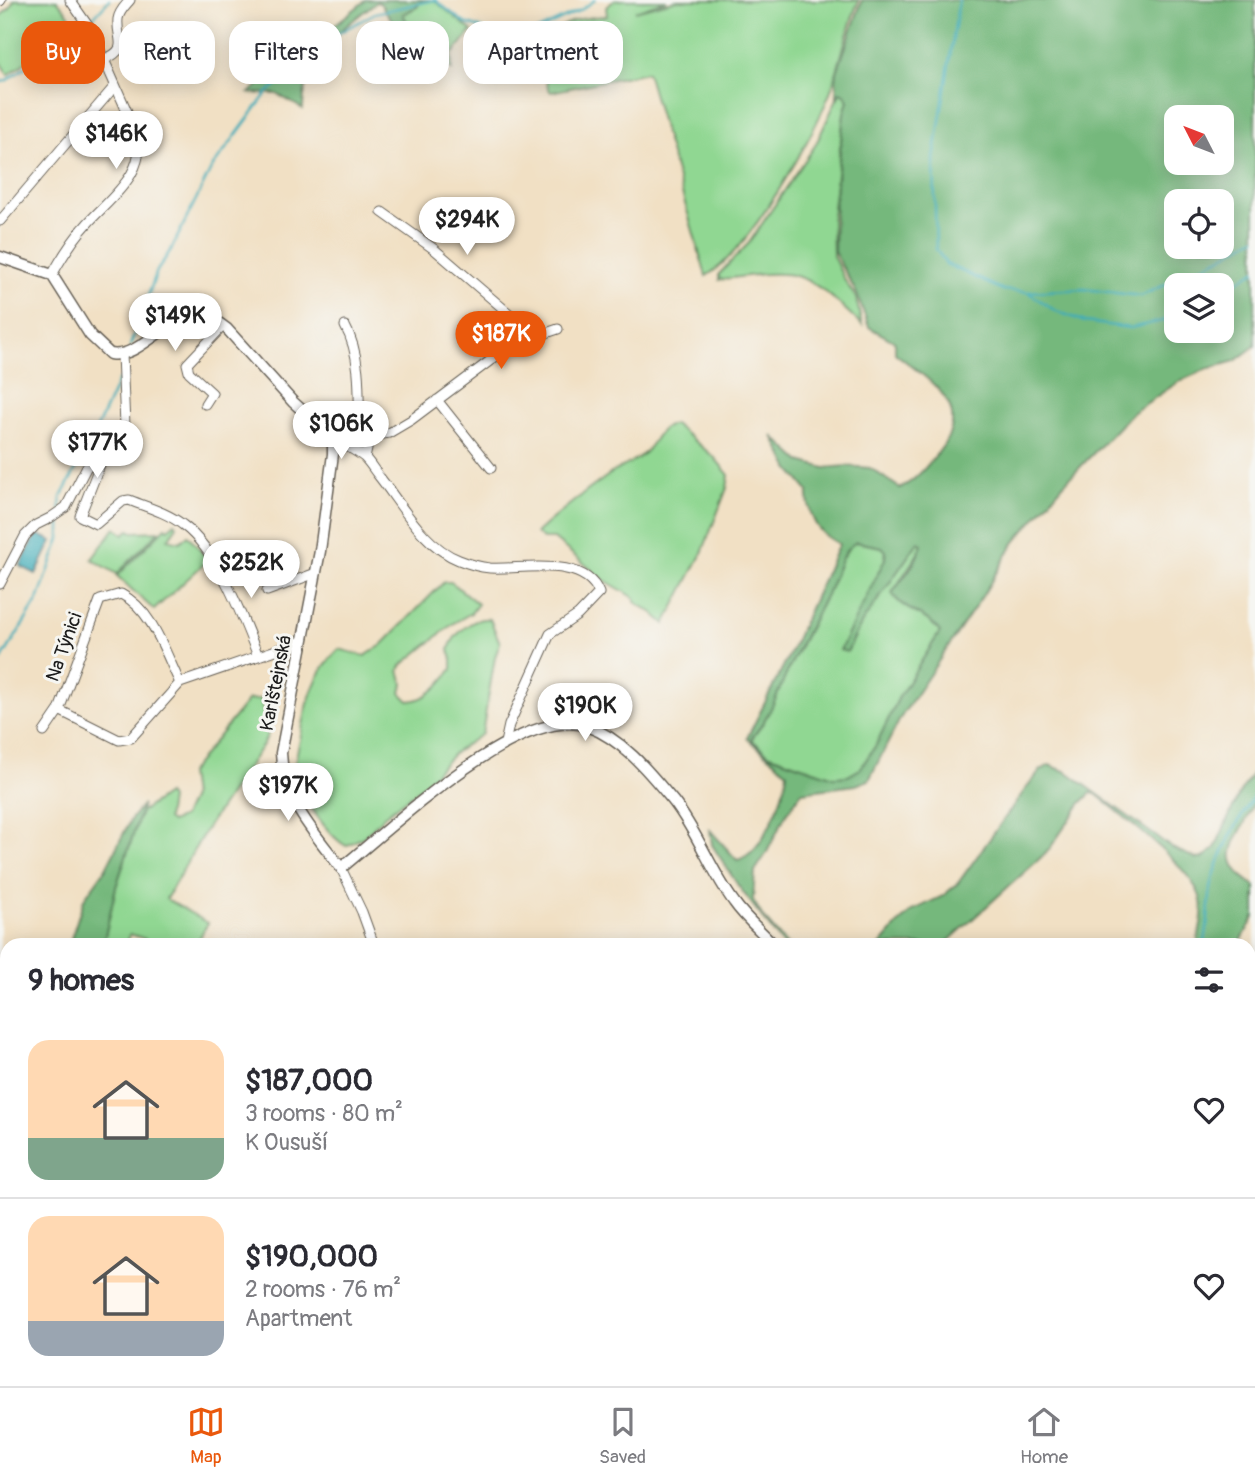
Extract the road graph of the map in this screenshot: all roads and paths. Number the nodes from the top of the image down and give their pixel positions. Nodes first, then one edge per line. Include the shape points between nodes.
1 (70, 0) edge
2 (130, 0) edge
3 (84, 21) edge
4 (105, 59) edge
5 (105, 65) edge
6 (114, 87) junction
7 (383, 212) dead end
8 (0, 220) edge
9 (0, 257) edge
10 (52, 275) junction
11 (223, 326) junction
12 (345, 326) dead end
13 (527, 329) dead end
14 (558, 329) dead end
15 (122, 354) junction
16 (437, 400) junction
17 (205, 404) dead end
18 (359, 432) junction
19 (370, 436) junction
20 (333, 438) junction
21 (100, 452) junction
22 (365, 458) junction
23 (491, 468) dead end
24 (316, 573) junction
25 (0, 584) edge
26 (267, 591) dead end
27 (302, 641) junction
28 (258, 656) junction
29 (180, 683) junction
30 (60, 710) junction
31 (44, 732) dead end
32 (505, 743) junction
33 (341, 868) junction
34 (371, 938) edge
35 (767, 938) edge

1 - 3 street
2 - 4 street via 118,18 121,46
5 - 6 street
6 - 8 street
6 - 10 street via 138,138 138,160
7 - 13 street via 434,248
9 - 10 main road
10 - 15 main road via 97,343 110,354
11 - 15 main road via 211,318 191,317
11 - 17 street via 187,364 189,372 212,393
11 - 20 main road
12 - 18 street via 356,365
14 - 16 street via 511,345
15 - 21 street via 126,423
16 - 19 street via 390,433
16 - 23 street
18 - 19 street
18 - 20 street
19 - 22 street
20 - 22 street
20 - 24 main road, Karlštejnská
21 - 25 street via 66,507 25,536
21 - 28 street via 103,457 80,516 96,524 129,500 185,526 212,559 234,598
22 - 32 street via 422,533 446,554 488,568 560,567 595,584 598,593 594,601 550,634
24 - 26 street
24 - 27 main road, Karlštejnská
27 - 28 street, Na Týnici
27 - 33 main road, Karlštejnská via 286,720 284,779 295,806
28 - 29 street, Na Týnici
29 - 30 street, Na Týnici via 131,738 119,740
29 - 30 street, Na Týnici via 148,618 121,594 100,600
30 - 31 street, Na Týnici
32 - 33 main road via 457,774
32 - 35 main road via 558,723 584,725 610,737 674,803 735,904
33 - 34 street

